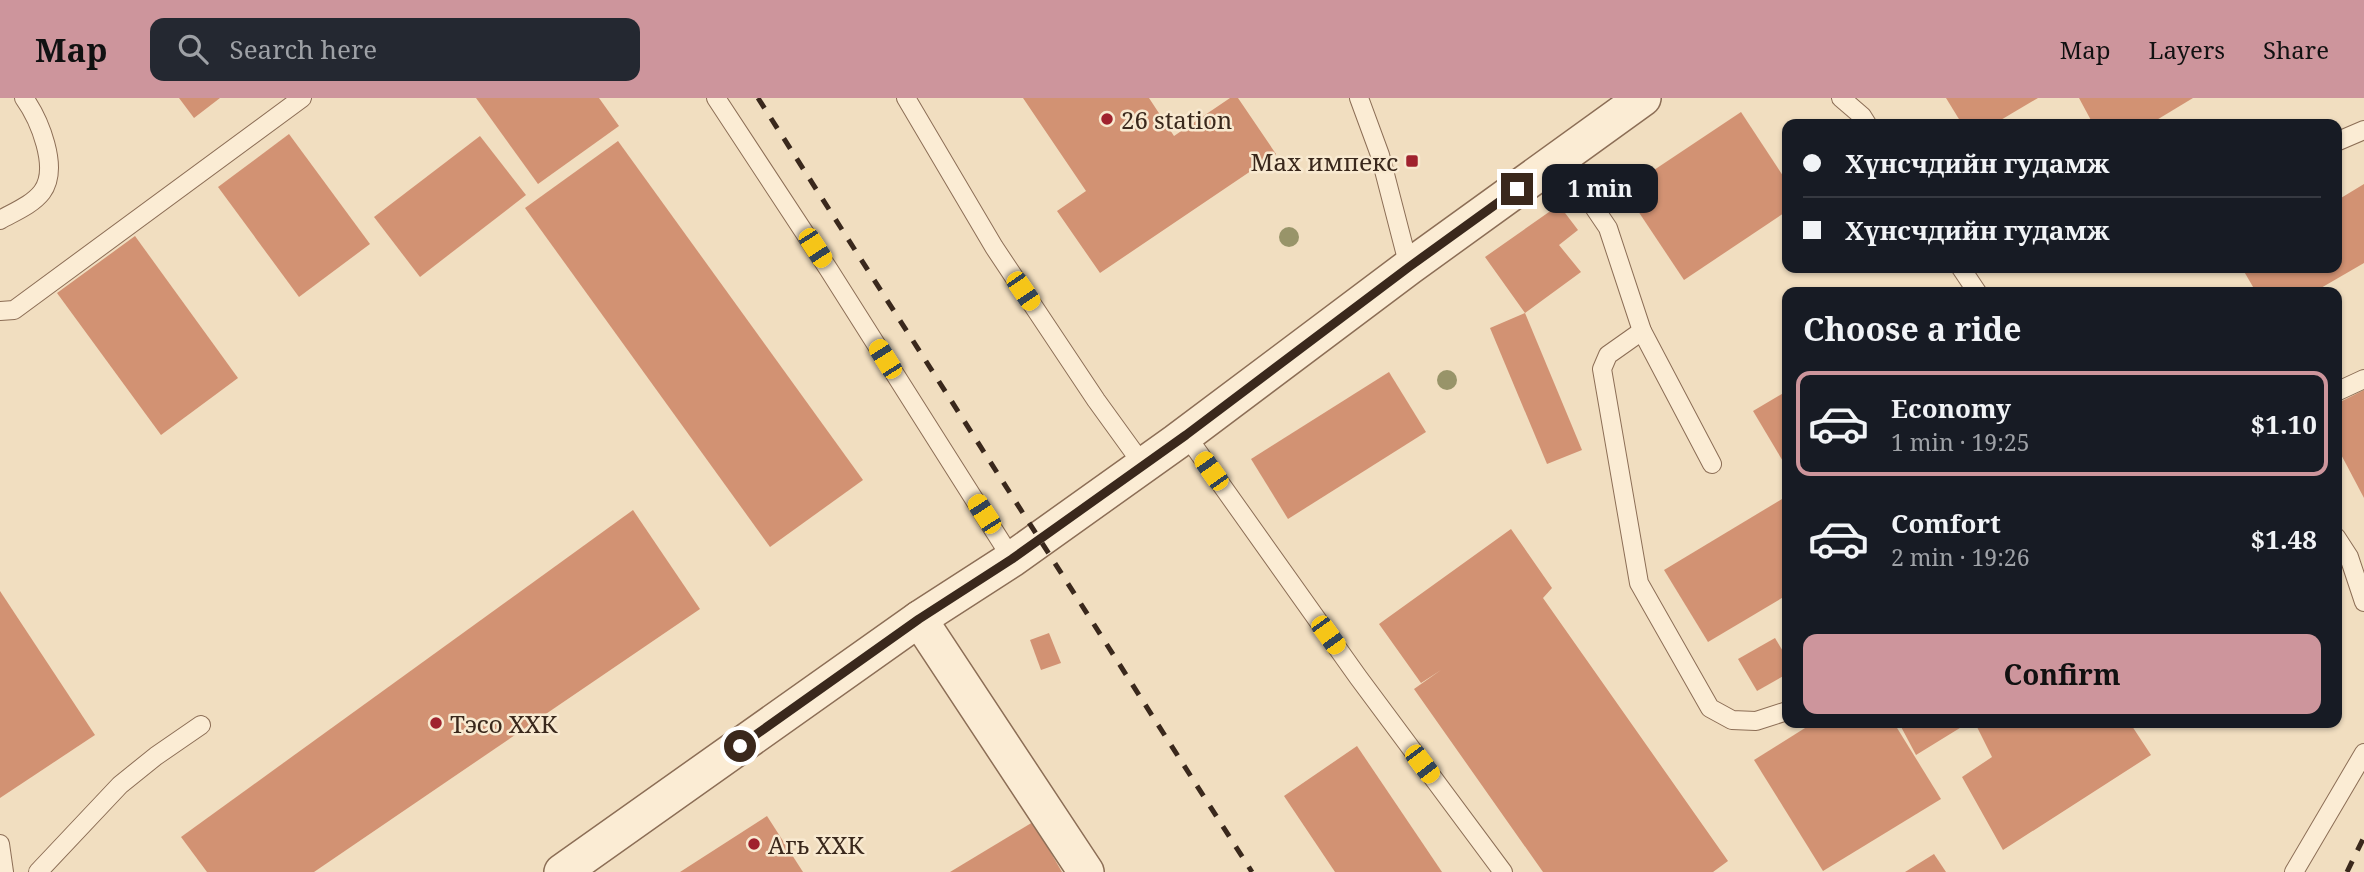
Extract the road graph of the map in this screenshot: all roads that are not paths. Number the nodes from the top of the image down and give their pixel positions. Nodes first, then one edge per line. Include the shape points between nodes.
1 (24, 98) edge
2 (302, 98) edge
3 (716, 98) edge
4 (906, 98) edge
5 (1359, 98) edge
6 (1643, 98) edge
7 (1841, 98) edge
8 (1864, 119) edge
9 (2364, 130) edge
10 (2342, 139) edge
11 (1560, 158) junction
12 (0, 220) edge
13 (1409, 267) junction
14 (0, 311) edge
15 (1642, 331) junction
16 (2364, 379) edge
17 (2342, 389) edge
18 (1186, 435) junction
19 (1712, 464) dead end
20 (1143, 466) junction
21 (2342, 547) edge
22 (1012, 559) junction
23 (2364, 602) edge
24 (919, 619) junction
25 (1782, 713) edge
26 (201, 725) dead end
27 (2364, 753) edge
28 (0, 844) edge
29 (4, 872) edge
30 (38, 872) edge
31 (562, 872) edge
32 (1086, 872) edge
33 (1503, 872) edge
34 (2294, 872) edge

1 - 12 lane via 42,129 48,176 44,191 31,203
2 - 14 lane via 14,310
3 - 22 lane
4 - 20 lane via 994,247
5 - 13 lane via 1380,155
6 - 11 street
7 - 8 lane
9 - 10 lane
11 - 13 street
11 - 15 lane via 1608,228
13 - 18 street
15 - 19 lane
15 - 25 lane via 1608,355 1602,369 1639,583 1710,708 1731,720 1756,721
16 - 17 lane
18 - 20 street
18 - 33 lane
20 - 22 street
21 - 23 lane
22 - 24 street
24 - 31 street
24 - 32 street
26 - 30 lane via 120,785
27 - 34 lane
28 - 29 lane

